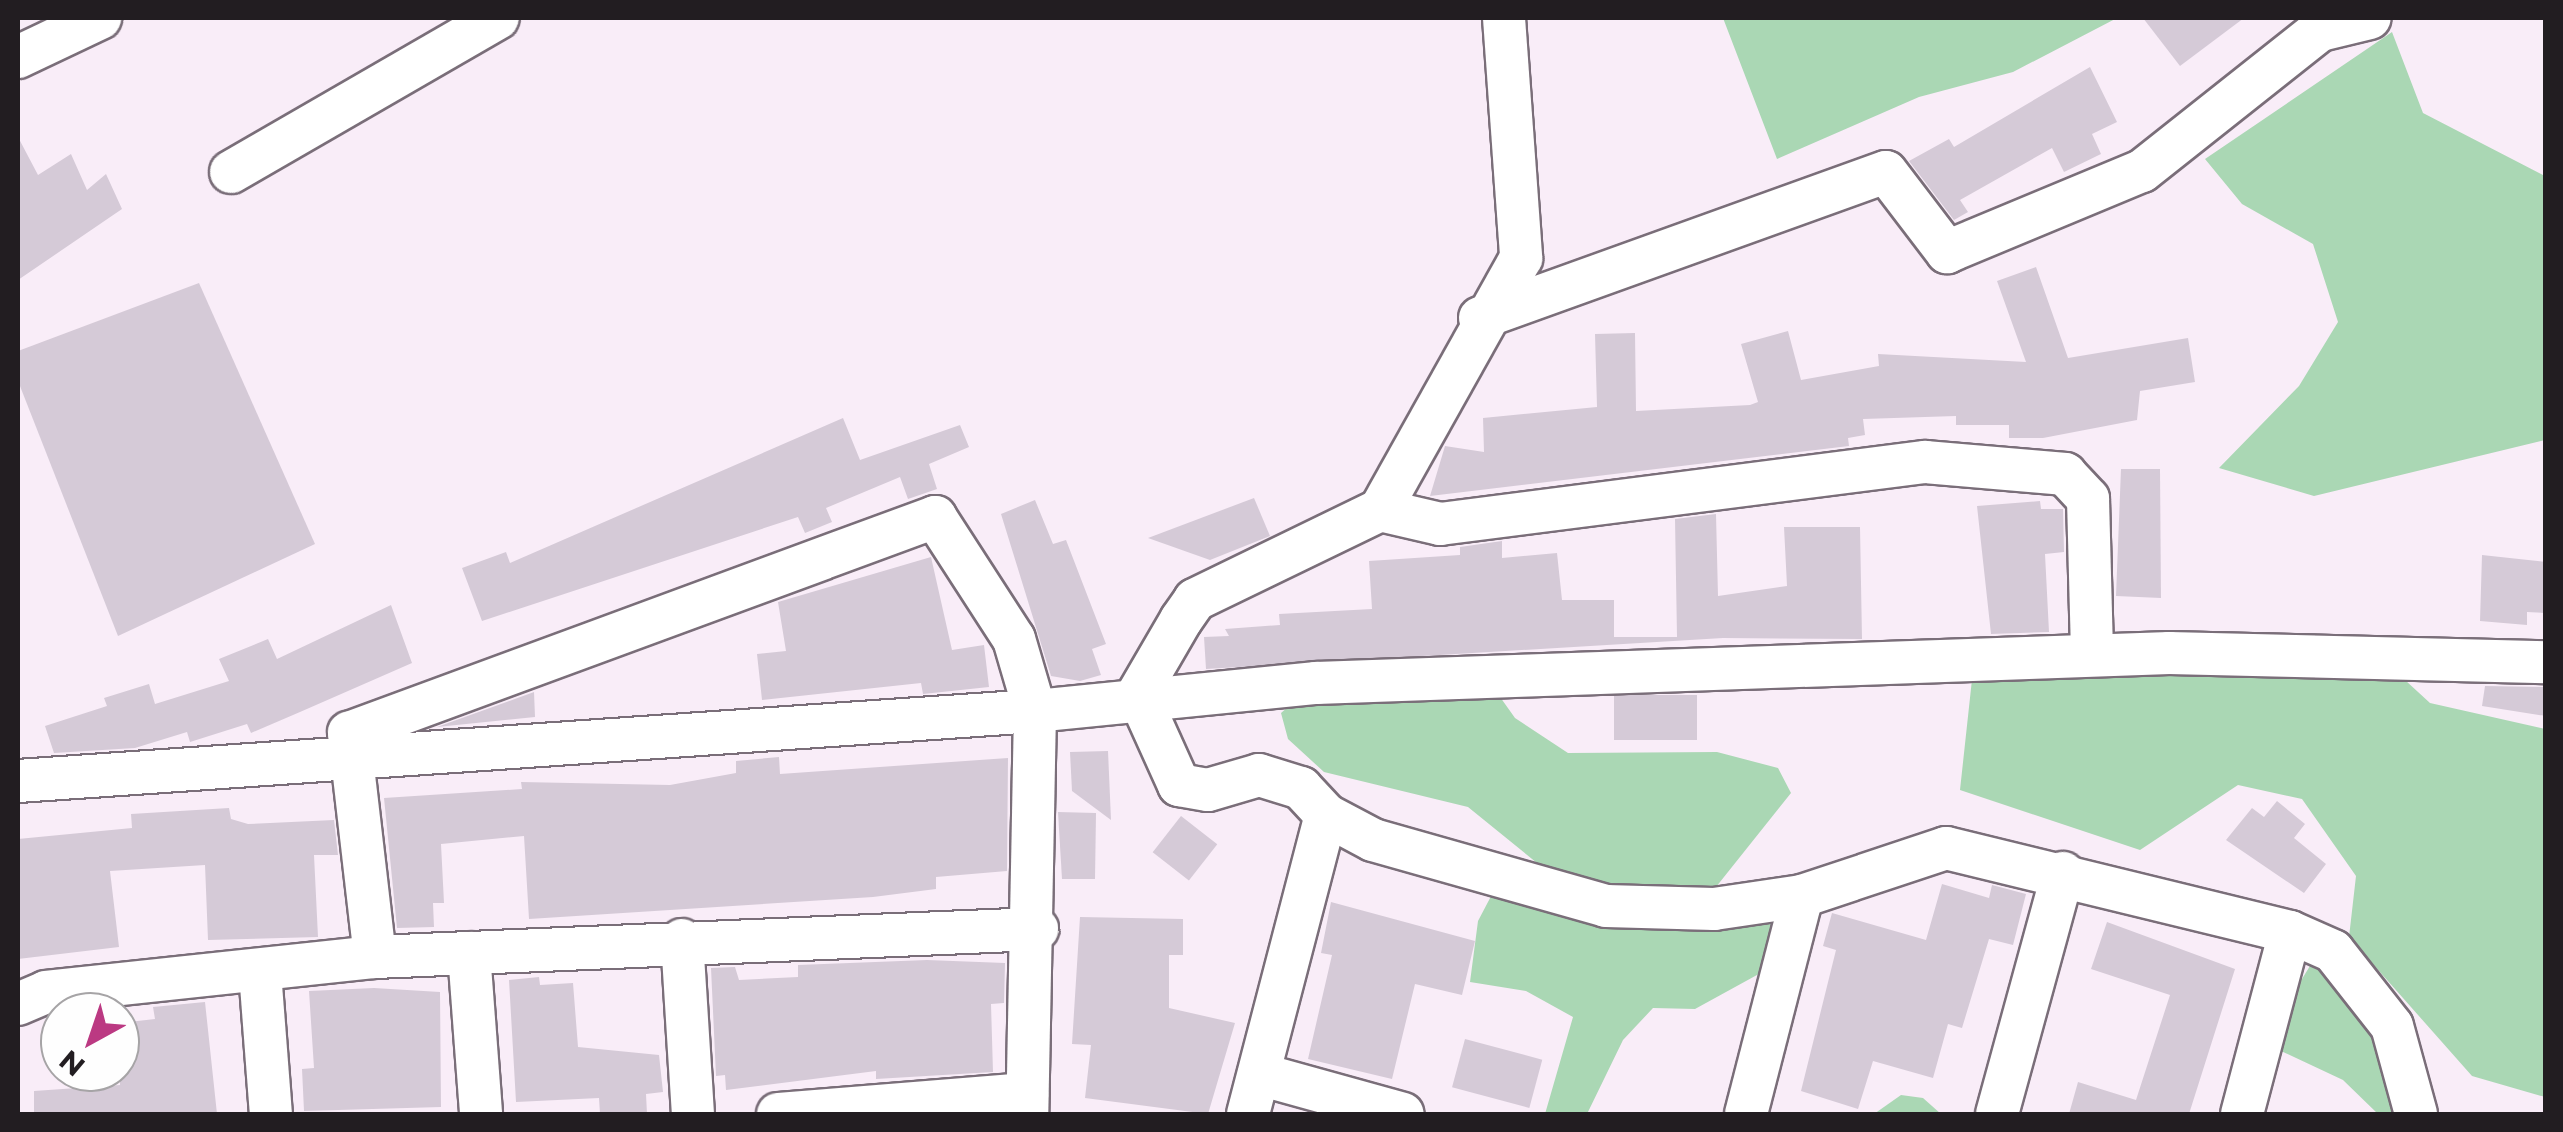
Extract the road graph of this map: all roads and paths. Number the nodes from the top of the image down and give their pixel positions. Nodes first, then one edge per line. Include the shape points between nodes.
1 (100, 18) edge
2 (498, 18) edge
3 (1504, 18) edge
4 (2370, 18) edge
5 (18, 56) edge
6 (231, 172) dead end
7 (1480, 318) junction
8 (1380, 510) junction
9 (2092, 655) junction
10 (2546, 662) edge
11 (1138, 694) junction
12 (1035, 712) junction
13 (352, 758) junction
14 (18, 781) edge
15 (1326, 815) junction
16 (2063, 873) junction
17 (1802, 896) junction
18 (1037, 929) junction
19 (2290, 932) junction
20 (682, 940) junction
21 (469, 953) junction
22 (375, 958) junction
23 (260, 972) junction
24 (18, 1004) edge
25 (1254, 1094) edge
26 (1027, 1104) edge
27 (272, 1114) edge
28 (481, 1114) edge
29 (693, 1114) edge
30 (778, 1114) edge
31 (1403, 1114) edge
32 (1746, 1114) edge
33 (1997, 1114) edge
34 (2242, 1114) edge
35 (2416, 1114) edge

1 - 5 street
2 - 6 street
3 - 7 street via 1521,258
4 - 7 street via 2320,30 2142,171 1947,252 1886,172
7 - 8 street
8 - 9 street via 1440,524 1925,462 2065,474 2088,499
8 - 11 street via 1196,600
9 - 10 street
9 - 11 street
11 - 12 street
11 - 15 street via 1178,785 1208,790 1259,775 1301,788
12 - 13 street
12 - 13 street via 1014,640 935,518 349,733
12 - 18 street
13 - 14 street
13 - 22 street
15 - 17 street via 1481,876 1606,906 1714,909
15 - 25 street
16 - 17 street via 1946,848
16 - 19 street
16 - 33 street
17 - 32 street
18 - 20 street
18 - 26 street
19 - 34 street
19 - 35 street via 2333,951 2392,1026
20 - 21 street
20 - 29 street
21 - 22 street
21 - 28 street
22 - 23 street
23 - 24 street via 46,992
23 - 27 street
25 - 31 street
26 - 30 street

